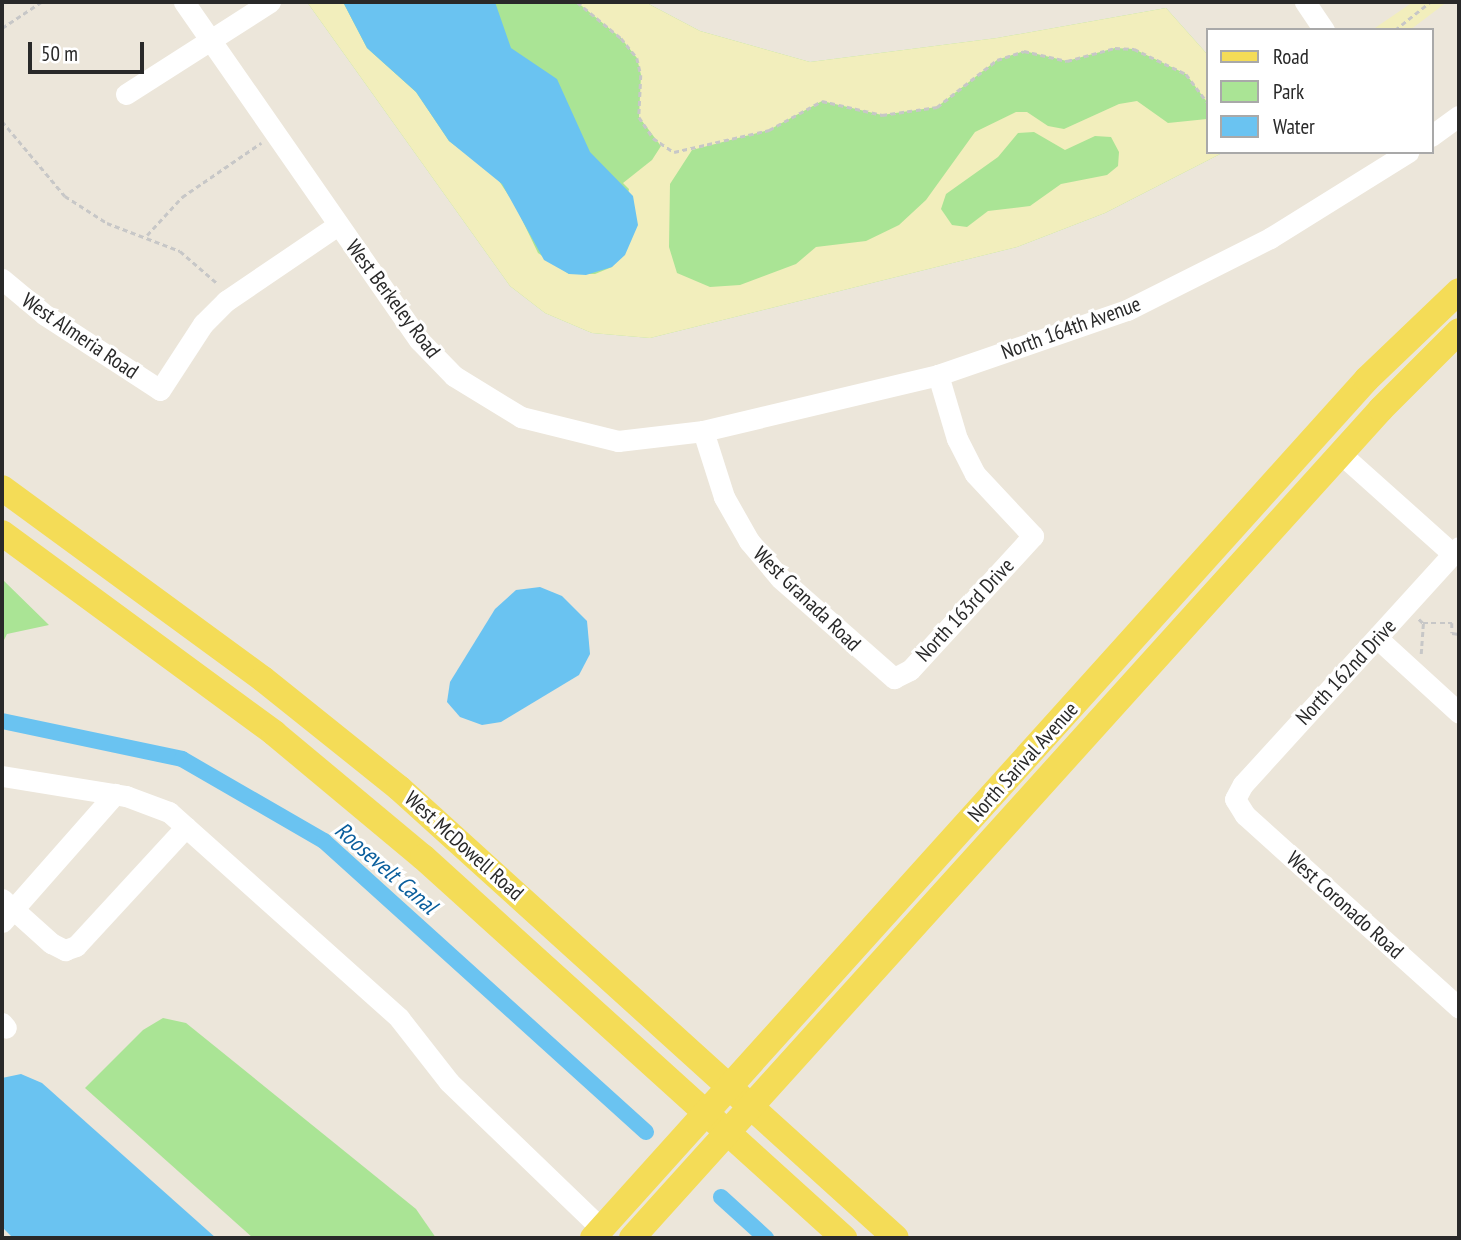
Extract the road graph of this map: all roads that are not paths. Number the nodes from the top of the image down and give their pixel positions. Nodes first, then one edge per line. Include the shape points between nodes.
1 (184, 2) edge
2 (270, 2) edge
3 (1305, 2) edge
4 (1323, 28) edge
5 (209, 39) junction
6 (126, 94) dead end
7 (1459, 116) edge
8 (1433, 135) edge
9 (1405, 154) edge
10 (338, 225) junction
11 (2, 279) edge
12 (1459, 291) edge
13 (1459, 331) edge
14 (938, 375) junction
15 (704, 431) junction
16 (1341, 454) junction
17 (2, 488) edge
18 (2, 533) edge
19 (1456, 551) edge
20 (1377, 638) junction
21 (894, 678) joint
22 (1459, 713) edge
23 (2, 776) edge
24 (115, 794) junction
25 (1235, 799) joint
26 (186, 827) junction
27 (6, 910) edge
28 (1459, 1008) edge
29 (730, 1087) junction
30 (752, 1107) junction
31 (706, 1114) junction
32 (728, 1133) junction
33 (597, 1233) edge
34 (632, 1238) edge
35 (844, 1238) edge
36 (896, 1238) edge

1 - 5 street, West Berkeley Road
2 - 5 street
3 - 4 street
5 - 6 street
5 - 10 street, West Berkeley Road
7 - 8 street
9 - 14 street, North 164th Avenue via 1327,205 1196,278 1127,310
10 - 11 street, West Almeria Road via 230,299 203,324 160,390 45,315
10 - 15 street, West Berkeley Road via 419,340 454,376 493,402 550,427 618,441
12 - 29 main road, North Sarival Avenue via 1376,370
13 - 16 main road, North Sarival Avenue
14 - 15 street, North 164th Avenue
14 - 21 street, North 163rd Drive via 957,439 975,474 1033,536 910,670
15 - 21 street, West Granada Road via 724,497 748,541 780,578
16 - 19 street
16 - 30 main road, North Sarival Avenue
17 - 29 main road, West McDowell Road via 263,679 400,788
18 - 31 main road, West McDowell Road via 284,741 423,857
19 - 20 street, North 162nd Drive
20 - 22 street
20 - 25 street, North 162nd Drive via 1243,784
23 - 24 street
24 - 26 street via 169,812
24 - 27 street
25 - 28 street, West Coronado Road via 1245,815
26 - 27 street via 76,946 65,950 51,943
26 - 33 street via 399,1018 449,1082
29 - 30 main road, West McDowell Road
29 - 31 main road, North Sarival Avenue
30 - 32 main road, North Sarival Avenue
30 - 36 main road, West McDowell Road
31 - 32 main road, West McDowell Road
31 - 33 main road, North Sarival Avenue
32 - 34 main road, North Sarival Avenue
32 - 35 main road, West McDowell Road

